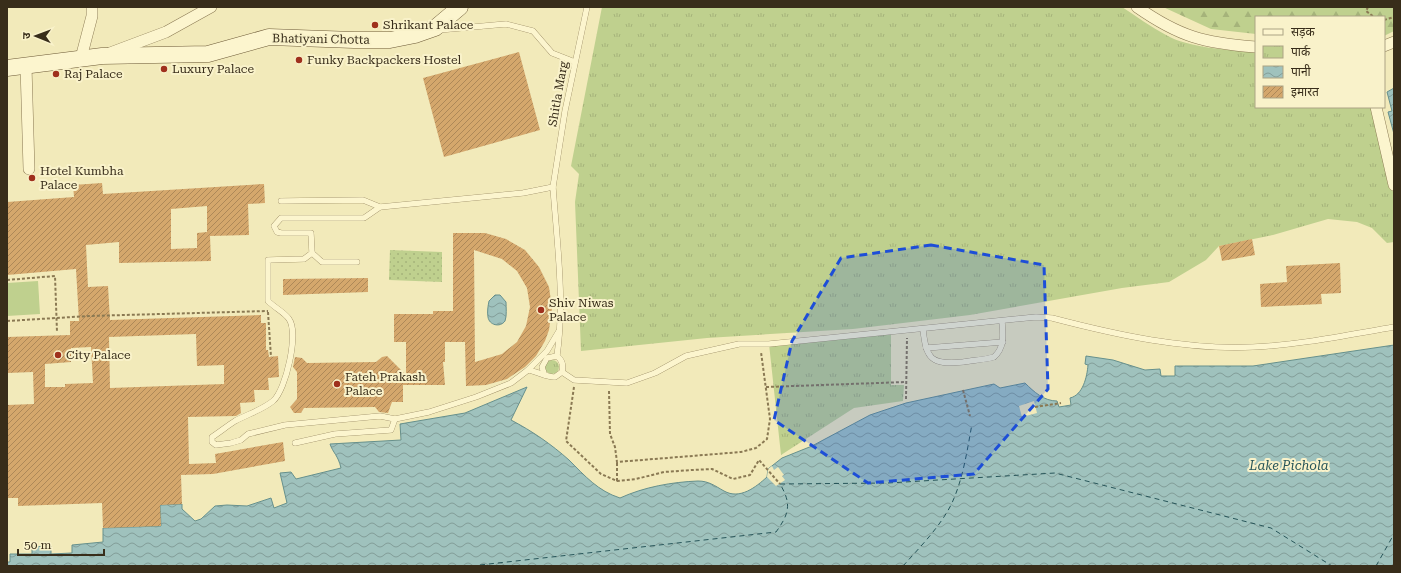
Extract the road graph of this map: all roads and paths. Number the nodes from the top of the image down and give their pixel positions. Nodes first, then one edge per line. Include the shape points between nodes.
1 (92, 7) edge
2 (211, 7) edge
3 (460, 7) edge
4 (587, 7) edge
5 (1137, 7) edge
6 (1368, 7) edge
7 (1373, 16) edge
8 (435, 28) junction
9 (1255, 47) edge
10 (102, 56) junction
11 (81, 58) junction
12 (575, 62) junction
13 (26, 66) junction
14 (7, 68) edge
15 (1376, 108) edge
16 (29, 169) dead end
17 (1394, 185) edge
18 (553, 187) junction
19 (280, 201) dead end
20 (380, 207) junction
21 (312, 253) junction
22 (357, 262) dead end
23 (7, 280) edge
24 (268, 311) junction
25 (282, 312) junction
26 (57, 318) junction
27 (7, 321) edge
28 (1002, 321) junction
29 (1394, 327) edge
30 (923, 329) junction
31 (559, 330) junction
32 (907, 331) junction
33 (57, 332) dead end
34 (1003, 342) junction
35 (760, 343) junction
36 (926, 348) junction
37 (556, 356) junction
38 (271, 357) dead end
39 (528, 370) junction
40 (562, 372) junction
41 (544, 373) junction
42 (574, 380) junction
43 (906, 382) junction
44 (609, 383) junction
45 (766, 387) junction
46 (963, 390) dead end
47 (906, 399) dead end
48 (1061, 403) dead end
49 (1035, 407) dead end
50 (970, 416) dead end
51 (396, 419) junction
52 (296, 443) dead end
53 (617, 462) junction
54 (617, 480) junction
55 (780, 484) dead end

1 - 11 street
2 - 10 street via 166,32
3 - 8 main road, Bhatiyani Chotta
4 - 12 lane, Shitla Marg
5 - 9 street via 1186,36
6 - 7 path via 1366,11
8 - 10 main road, Bhatiyani Chotta via 390,40 269,37 208,54
8 - 12 lane via 440,30 506,24 533,31 552,53
10 - 11 main road, Bhatiyani Chotta
11 - 13 main road, Bhatiyani Chotta
12 - 18 lane, Shitla Marg
13 - 14 main road, Bhatiyani Chotta
13 - 16 street
15 - 17 street
18 - 20 lane via 523,193
18 - 31 lane, Shitla Marg via 561,280
19 - 20 lane via 363,200
20 - 21 lane via 364,218 286,218 277,221 274,226 277,232 312,233
21 - 22 lane via 322,262
21 - 25 lane via 304,259 268,260 268,301
23 - 26 path via 55,276
24 - 25 path
24 - 26 path
24 - 38 path
25 - 51 lane via 290,320 294,338 291,356 275,400 225,428 212,437 212,442 216,445 231,443 241,440 248,434 285,425 380,416
26 - 27 path
26 - 33 path
28 - 29 lane via 1044,317 1163,342 1235,347 1278,345
28 - 30 lane
28 - 34 lane
30 - 32 lane
30 - 36 lane
31 - 37 lane, Shitla Marg
31 - 39 lane via 546,351
32 - 35 lane
32 - 43 path
34 - 36 lane
34 - 36 lane via 998,353 988,359 946,363 934,360
35 - 44 lane via 716,348 686,356 655,373 627,383
35 - 45 path
37 - 40 lane via 563,365
37 - 41 lane via 548,356 544,360
39 - 41 lane
39 - 51 lane via 511,383 476,397 429,412
40 - 41 lane via 552,378
40 - 42 lane
42 - 44 lane
42 - 54 path via 566,441 601,474
43 - 45 path
43 - 47 path
44 - 53 path via 610,434
45 - 53 path via 770,419 767,439 756,448 741,452
46 - 50 path
48 - 49 path
51 - 52 lane via 391,430 336,434
53 - 54 path
54 - 55 path via 712,469 733,479 750,475 759,460

